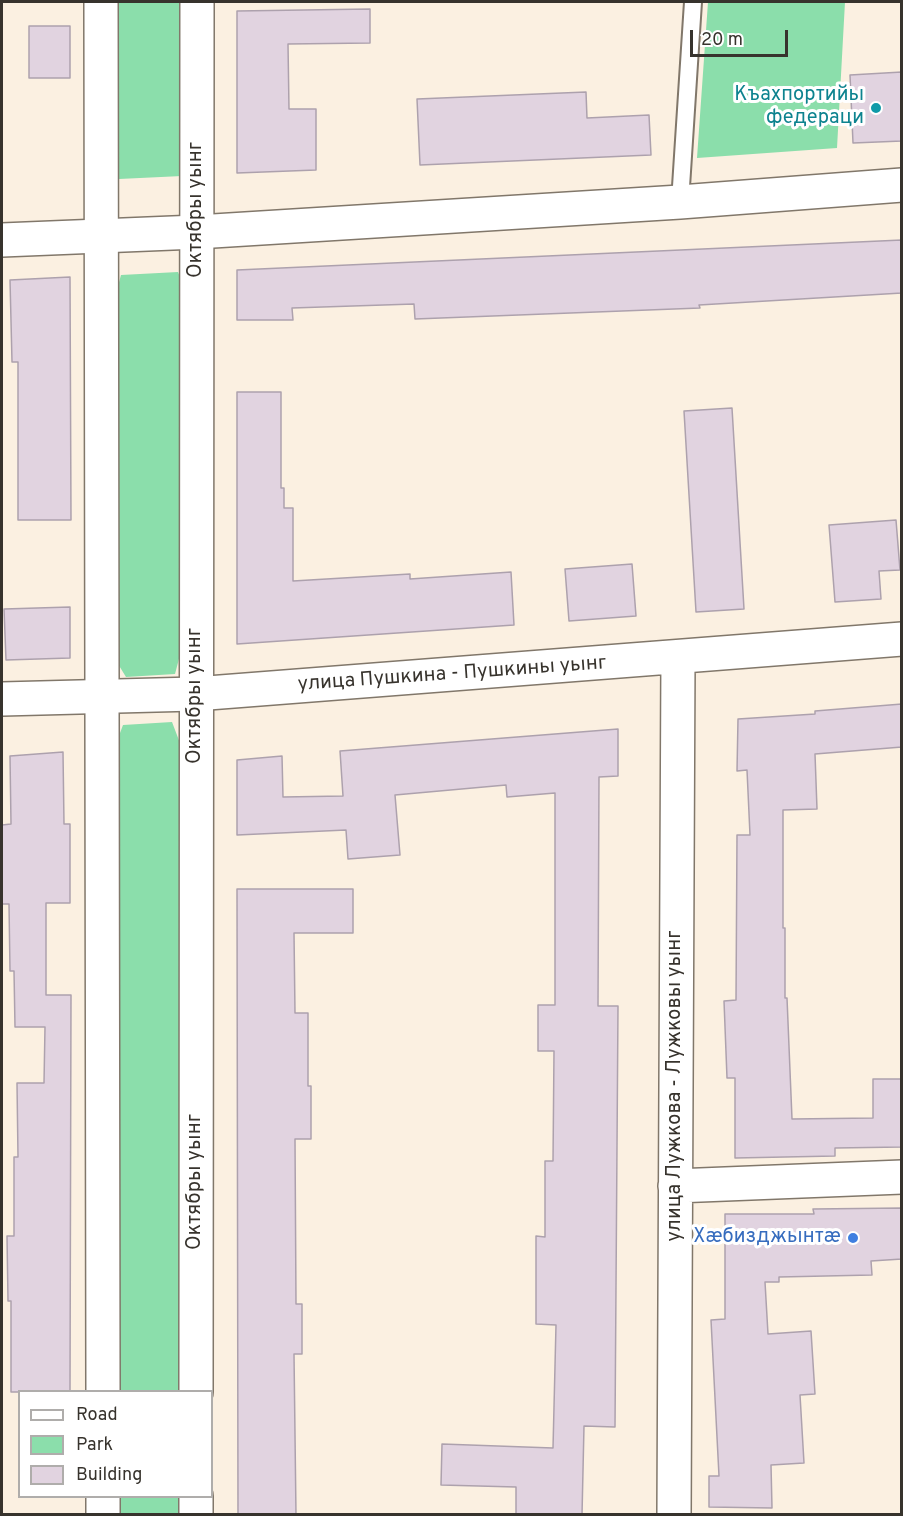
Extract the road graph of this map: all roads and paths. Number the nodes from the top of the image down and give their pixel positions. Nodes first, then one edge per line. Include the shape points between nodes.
1 (101, 2) edge
2 (197, 2) edge
3 (693, 2) edge
4 (902, 185) edge
5 (680, 202) junction
6 (197, 232) junction
7 (101, 235) junction
8 (2, 240) edge
9 (902, 639) edge
10 (678, 657) junction
11 (195, 694) junction
12 (102, 697) junction
13 (2, 699) edge
14 (902, 1177) edge
15 (675, 1186) junction
16 (103, 1390) edge
17 (196, 1390) edge
18 (103, 1498) edge
19 (196, 1498) edge
20 (103, 1515) edge
21 (196, 1515) edge
22 (674, 1515) edge

1 - 7 street
2 - 6 street, Октябры уынг
3 - 5 lane
4 - 5 street
5 - 6 street
6 - 7 street
6 - 11 street, Октябры уынг
7 - 8 street
7 - 12 street
9 - 10 street, улица Пушкина - Пушкины уынг
10 - 11 street, улица Пушкина - Пушкины уынг
10 - 15 street, улица Лужкова - Лужковы уынг
11 - 12 street, улица Пушкина - Пушкины уынг
11 - 17 street, Октябры уынг
12 - 13 street, улица Пушкина - Пушкины уынг
12 - 16 street
14 - 15 street
15 - 22 street, улица Лужкова - Лужковы уынг
18 - 20 street
19 - 21 street

